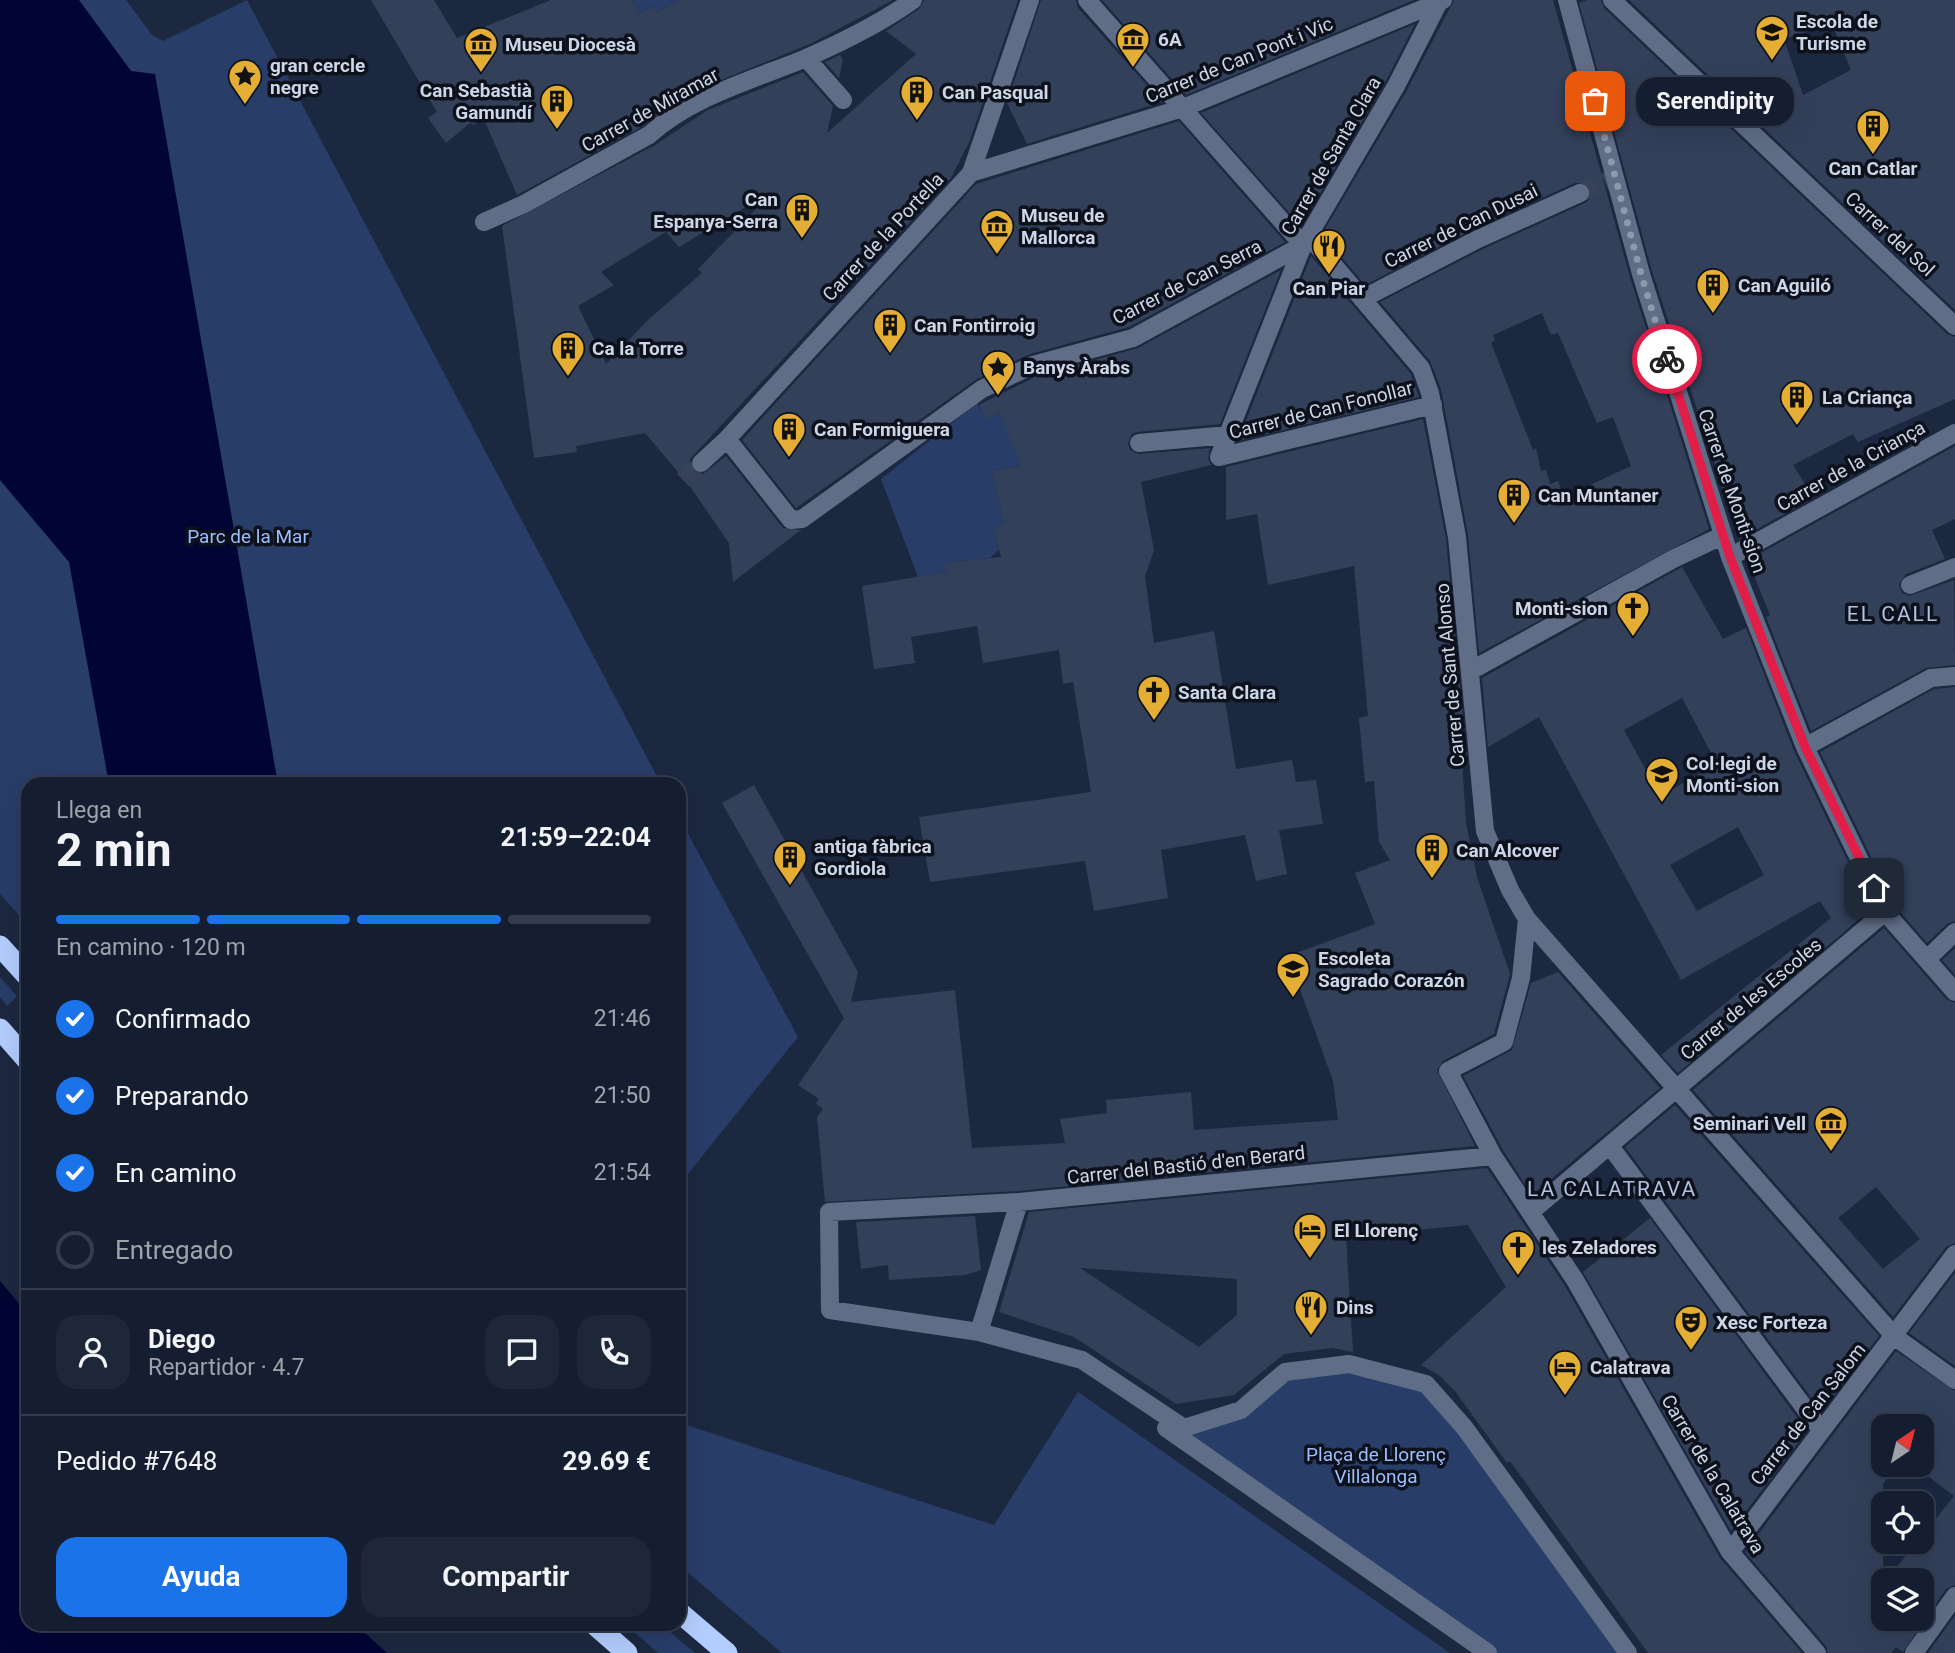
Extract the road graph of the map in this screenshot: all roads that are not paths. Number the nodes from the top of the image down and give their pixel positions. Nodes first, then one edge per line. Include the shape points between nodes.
1 (913, 0) edge
2 (1030, 0) edge
3 (1087, 0) edge
4 (1567, 0) edge
5 (1612, 0) edge
6 (1441, 1) edge
7 (806, 58) junction
8 (843, 100) dead end
9 (1183, 108) junction
10 (971, 173) junction
11 (1580, 193) tunnel mouth
12 (484, 222) dead end
13 (1305, 240) junction
14 (1362, 299) junction
15 (1955, 326) edge
16 (1433, 405) junction
17 (1955, 433) edge
18 (1228, 435) junction
19 (727, 439) junction
20 (1139, 443) dead end
21 (1219, 457) joint
22 (701, 463) tunnel mouth
23 (1722, 536) junction
24 (1730, 557) junction
25 (1955, 568) edge
26 (1910, 585) dead end
27 (1472, 670) junction
28 (1955, 676) edge
29 (1805, 747) junction
30 (1885, 912) junction
31 (1527, 919) junction
32 (1955, 932) edge
33 (0, 946) edge
34 (1927, 959) junction
35 (21, 969) edge
36 (1955, 992) edge
37 (0, 1029) edge
38 (21, 1053) edge
39 (1675, 1091) junction
40 (1610, 1146) junction
41 (1493, 1156) junction
42 (1019, 1202) junction
43 (1532, 1211) junction
44 (1955, 1254) edge
45 (979, 1332) junction
46 (1895, 1336) junction
47 (1079, 1369) dead end
48 (1955, 1380) edge
49 (1821, 1430) junction
50 (1730, 1552) junction
51 (1955, 1596) edge
52 (686, 1618) edge
53 (602, 1631) edge
54 (626, 1653) edge
55 (727, 1653) edge
56 (1488, 1653) edge
57 (1628, 1653) edge
58 (1817, 1653) edge
59 (1914, 1653) edge

1 - 7 street, Carrer de Miramar via 891,16
2 - 10 street, Carrer de la Portella
3 - 9 street, Carrer de Sant Alonso
4 - 23 street, Carrer de Monti-sion via 1641,274
5 - 15 street, Carrer del Sol
6 - 9 street, Carrer de Can Pont i Vic
6 - 13 street, Carrer de Santa Clara
7 - 8 street
7 - 12 street, Carrer de Miramar via 766,71 664,121 649,135
9 - 10 street, Carrer de Can Pont i Vic
9 - 13 street, Carrer de Sant Alonso
10 - 19 street, Carrer de la Portella
11 - 14 street, Carrer de Can Dusai
13 - 14 street, Carrer de Sant Alonso
13 - 18 street, Carrer de Santa Clara
13 - 19 street, Carrer de Can Serra via 1133,338 1033,365 982,389 802,519 791,520
14 - 16 street, Carrer de Sant Alonso via 1421,368
16 - 21 street, Carrer de Can Fonollar
16 - 27 street, Carrer de Sant Alonso via 1457,537
17 - 24 street, Carrer de la Criança
18 - 20 street
18 - 21 street, Carrer de Santa Clara
19 - 22 street, Carrer de la Portella
23 - 24 street, Carrer de Monti-sion
23 - 27 street
24 - 29 street, Carrer de Monti-sion
25 - 26 street
27 - 31 street, Carrer de Sant Alonso via 1485,831
28 - 29 street via 1931,678
29 - 30 street, Carrer de Monti-sion
30 - 34 street, Carrer de Monti-sion
30 - 39 street, Carrer de les Escoles
31 - 39 street, Carrer de Sant Alonso
31 - 41 street, Carrer de la Calatrava via 1521,978 1504,1042 1448,1071
32 - 34 street
33 - 35 highway
34 - 36 street, Carrer de Monti-sion
37 - 38 highway
39 - 40 street, Carrer de les Escoles
39 - 46 street, Carrer de Sant Alonso
40 - 43 street, Carrer de les Escoles
40 - 49 street
41 - 42 street, Carrer del Bastió d'en Berard
41 - 43 street, Carrer de la Calatrava
42 - 45 street
42 - 45 street, Carrer del Bastió d'en Berard via 829,1212 831,1310
43 - 50 street, Carrer de la Calatrava
44 - 46 street, Carrer de Can Salom
45 - 57 street via 1082,1360 1184,1428 1241,1410 1285,1372 1349,1364 1426,1384 1464,1427
46 - 48 street, Carrer de Sant Alonso
46 - 49 street, Carrer de Can Salom
47 - 56 street
49 - 50 street, Carrer de Can Salom
50 - 58 street, Carrer de la Calatrava
51 - 59 street
52 - 55 highway
53 - 54 highway

